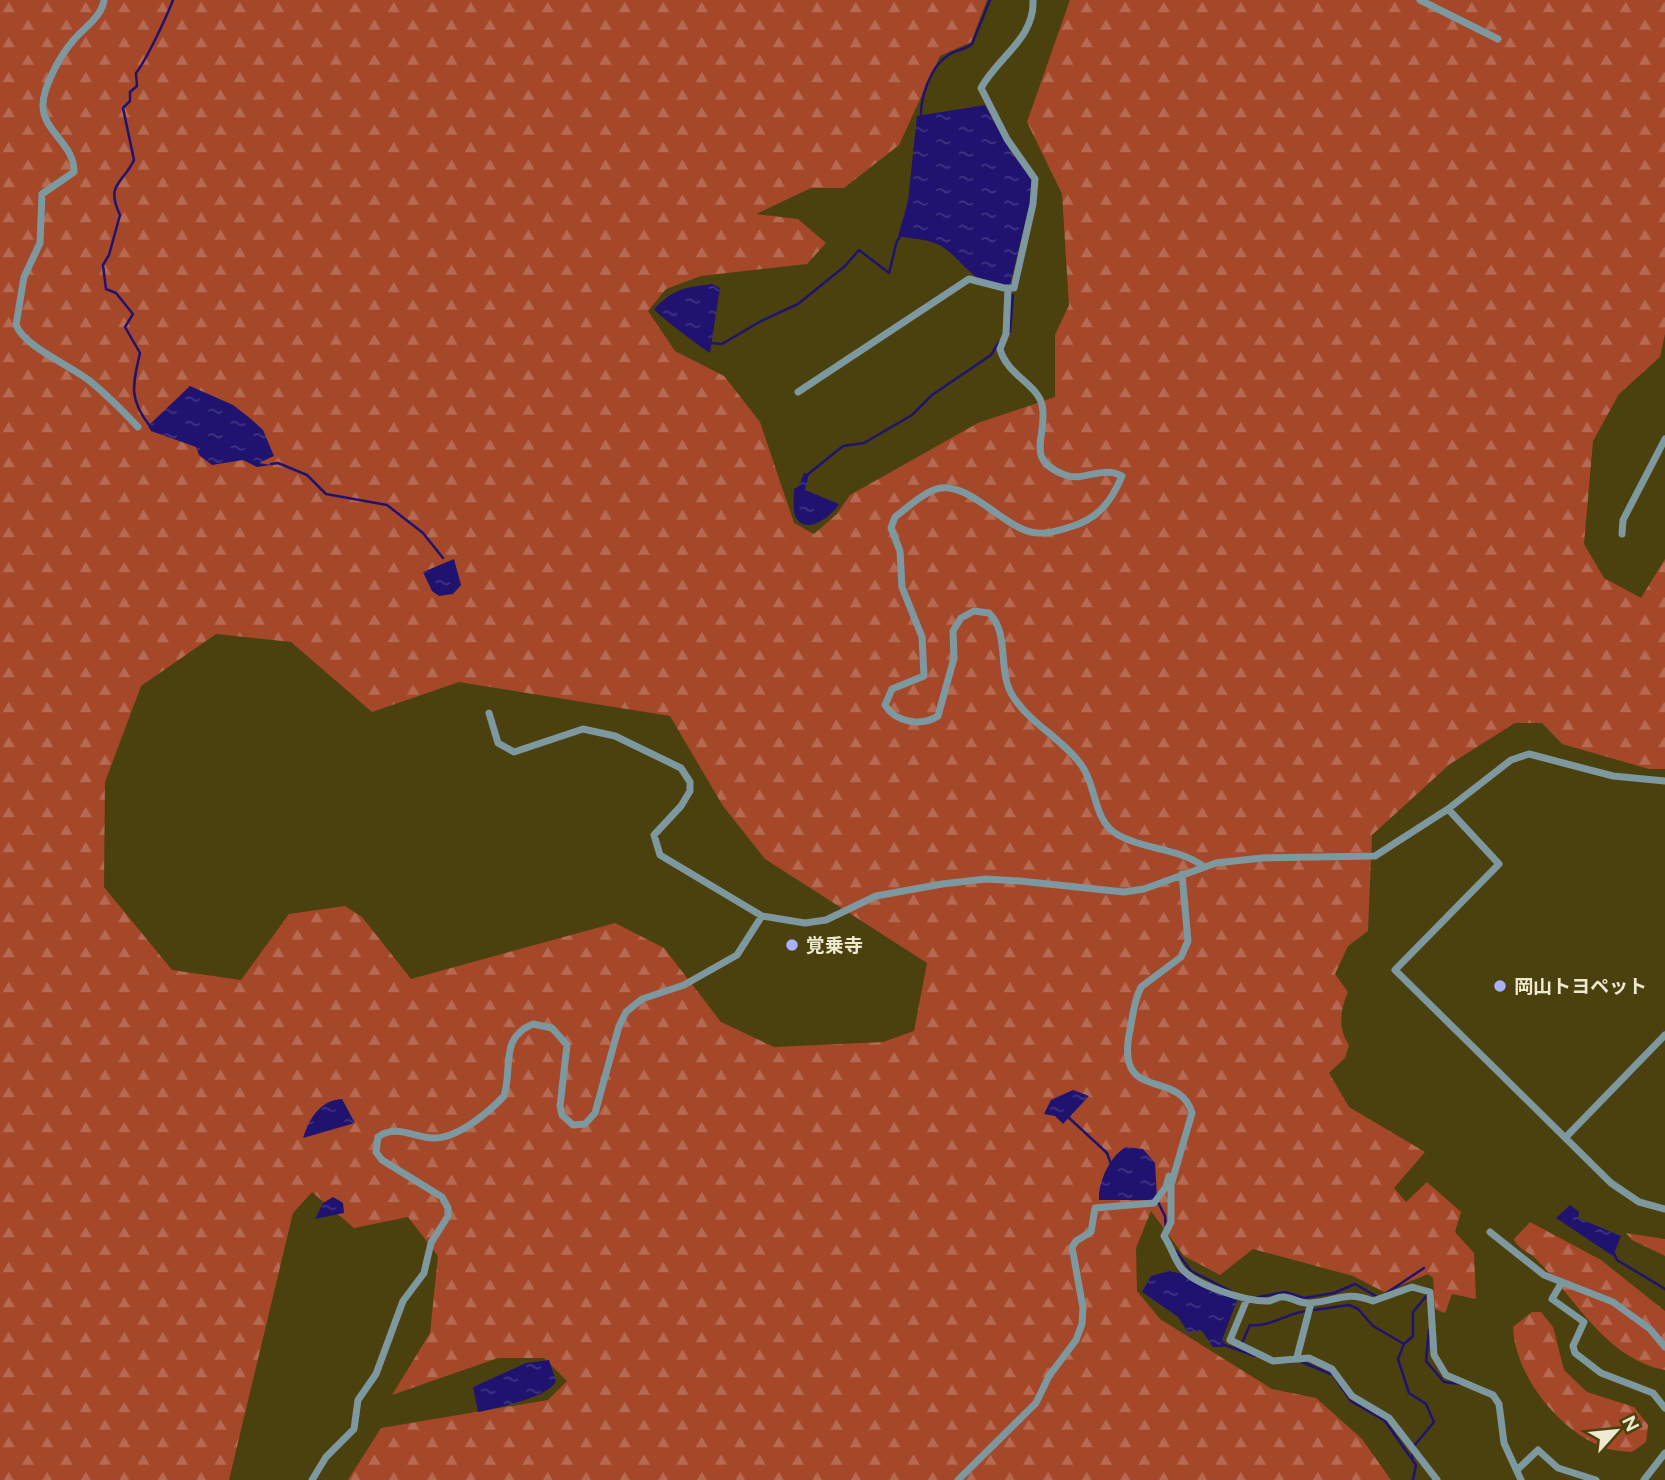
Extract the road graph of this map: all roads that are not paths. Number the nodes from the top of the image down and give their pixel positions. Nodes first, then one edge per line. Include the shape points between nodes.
1 (104, 0) edge
2 (1032, 0) edge
3 (1420, 0) edge
4 (1498, 39) dead end
5 (1008, 288) junction
6 (798, 393) dead end
7 (138, 427) dead end
8 (1665, 439) edge
9 (1622, 534) dead end
10 (489, 713) dead end
11 (1665, 781) edge
12 (1448, 809) junction
13 (1203, 866) junction
14 (1182, 874) junction
15 (762, 916) junction
16 (1665, 1035) edge
17 (1566, 1137) junction
18 (1177, 1162) junction
19 (1665, 1209) edge
20 (1490, 1232) dead end
21 (1562, 1282) junction
22 (1247, 1299) junction
23 (1311, 1303) junction
24 (1665, 1347) edge
25 (1297, 1357) junction
26 (1665, 1408) edge
27 (1665, 1452) edge
28 (1517, 1470) junction
29 (312, 1480) edge
30 (958, 1480) edge
31 (1437, 1480) edge
32 (1521, 1480) edge
33 (1596, 1480) edge
34 (1644, 1480) edge

1 - 7 street via 100,12 66,50 44,97 44,115 67,145 74,172 40,198 40,243 24,277 16,325 28,343 90,382
2 - 5 street via 1031,23 1025,34 981,88 1034,179 1034,204 1021,267 1014,288
3 - 4 street
5 - 6 street via 969,279
5 - 13 street via 1006,334 1000,349 1011,372 1037,396 1042,407 1038,452 1042,459 1076,478 1108,471 1122,477 1101,512 1078,525 1045,533 1028,531 951,489 933,491 895,517 891,528 900,551 902,587 922,637 924,676 892,689 885,705 896,718 914,722 938,716 954,658 956,623 974,611 989,613 999,628 1005,682 1013,697 1081,764 1105,825 1117,834 1189,856
8 - 9 street via 1623,520
10 - 15 street via 498,743 514,752 583,729 615,736 681,768 690,791 658,828 656,849 697,880
11 - 12 street via 1613,776 1530,754 1511,760
12 - 13 street via 1375,856 1262,858
12 - 17 street via 1499,864 1395,970
13 - 14 street
14 - 15 street via 1124,892 975,880 897,890 826,920 789,922
14 - 18 street via 1188,941 1181,957 1140,987 1125,1054 1129,1069 1139,1079 1182,1095 1189,1104 1191,1125
15 - 29 street via 737,955 684,985 642,999 626,1012 595,1113 585,1124 573,1125 562,1115 567,1045 552,1028 533,1024 511,1041 504,1096 455,1133 432,1139 393,1130 378,1137 376,1152 382,1160 442,1197 447,1216 431,1243 424,1273 403,1301 376,1374 358,1400 354,1429 326,1457
16 - 17 street
17 - 19 street via 1630,1197
18 - 22 street via 1171,1185 1171,1222 1164,1236 1183,1270
18 - 30 street via 1157,1200 1095,1208 1091,1232 1072,1247 1083,1308 1076,1340 1036,1403
20 - 21 street via 1530,1265
21 - 24 street via 1614,1302 1650,1329
21 - 26 street via 1552,1299 1584,1322 1573,1346 1575,1353 1601,1373 1653,1394
22 - 23 street via 1284,1297
22 - 25 street via 1230,1340 1273,1361
23 - 25 street
23 - 28 street via 1354,1294 1380,1301 1412,1287 1428,1292 1434,1354 1446,1375 1493,1395 1499,1404 1504,1443
25 - 31 street via 1332,1369 1352,1396 1389,1418
27 - 34 street
28 - 32 street
28 - 33 street via 1538,1450 1558,1468

